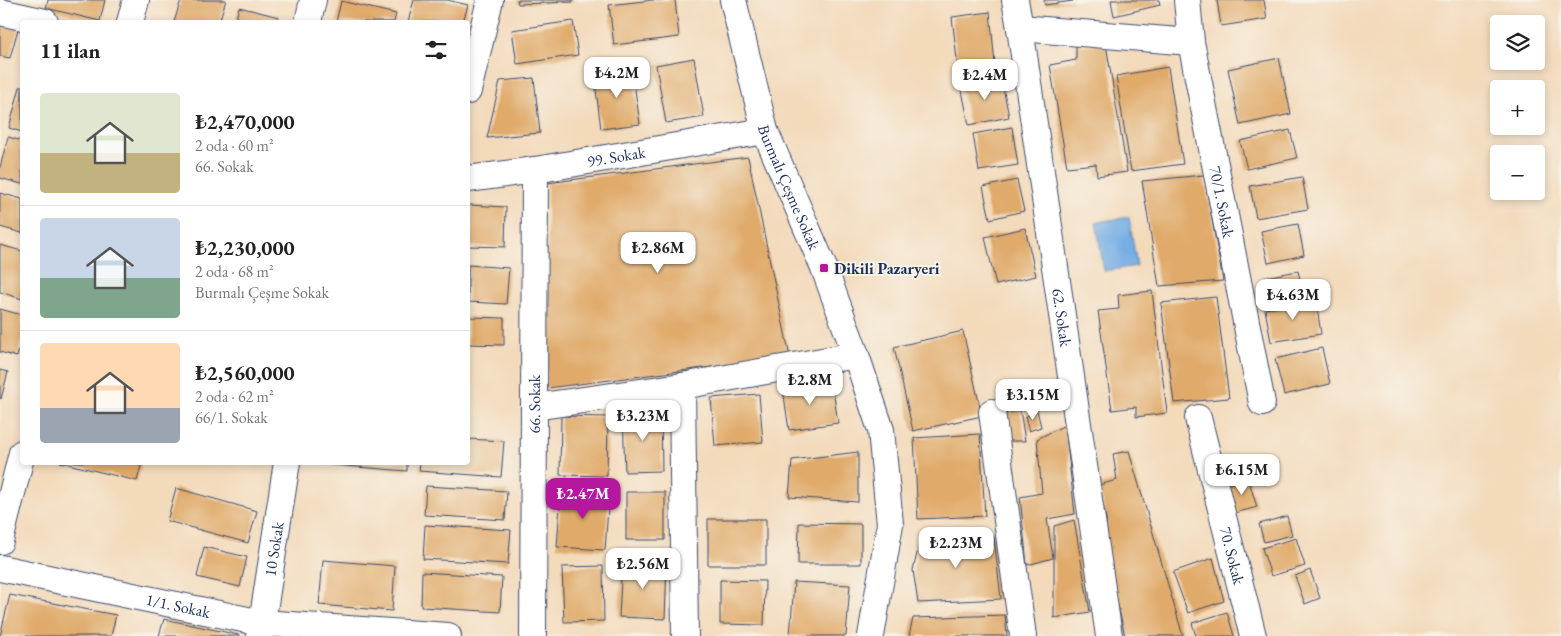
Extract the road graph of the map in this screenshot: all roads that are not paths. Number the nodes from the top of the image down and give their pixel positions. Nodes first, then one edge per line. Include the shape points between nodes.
1 (136, 0) edge
2 (313, 0) edge
3 (490, 0) edge
4 (733, 0) edge
5 (1015, 0) edge
6 (1187, 0) edge
7 (0, 12) edge
8 (36, 20) edge
9 (131, 20) edge
10 (308, 20) edge
11 (1020, 28) junction
12 (1191, 42) junction
13 (470, 83) edge
14 (765, 131) junction
15 (535, 170) junction
16 (470, 179) edge
17 (856, 355) junction
18 (682, 386) junction
19 (1262, 403) dead end
20 (534, 407) junction
21 (992, 412) dead end
22 (1198, 418) dead end
23 (20, 461) edge
24 (287, 465) edge
25 (0, 541) edge
26 (0, 568) edge
27 (261, 630) edge
28 (448, 636) edge
29 (533, 636) edge
30 (685, 636) edge
31 (871, 636) edge
32 (1022, 636) edge
33 (1109, 636) edge
34 (1253, 636) edge

1 - 9 street
2 - 10 street
3 - 13 street
4 - 14 street, Burmalı Çeşme Sokak
5 - 11 street, 62. Sokak
6 - 12 street, 70/1. Sokak
7 - 8 street
11 - 12 street
11 - 33 street, 62. Sokak
12 - 19 street, 70/1. Sokak
14 - 15 street, 99. Sokak
14 - 17 street, Burmalı Çeşme Sokak via 824,268
15 - 16 street, 99. Sokak
15 - 20 street, 66. Sokak
17 - 18 street
17 - 31 street, Burmalı Çeşme Sokak via 881,430 890,524
18 - 20 street
18 - 30 street
20 - 29 street, 66. Sokak
21 - 32 street
22 - 34 street, 70. Sokak
23 - 25 street
24 - 27 street, 10 Sokak
26 - 27 street, 1/1. Sokak
27 - 28 street, 1/1. Sokak

